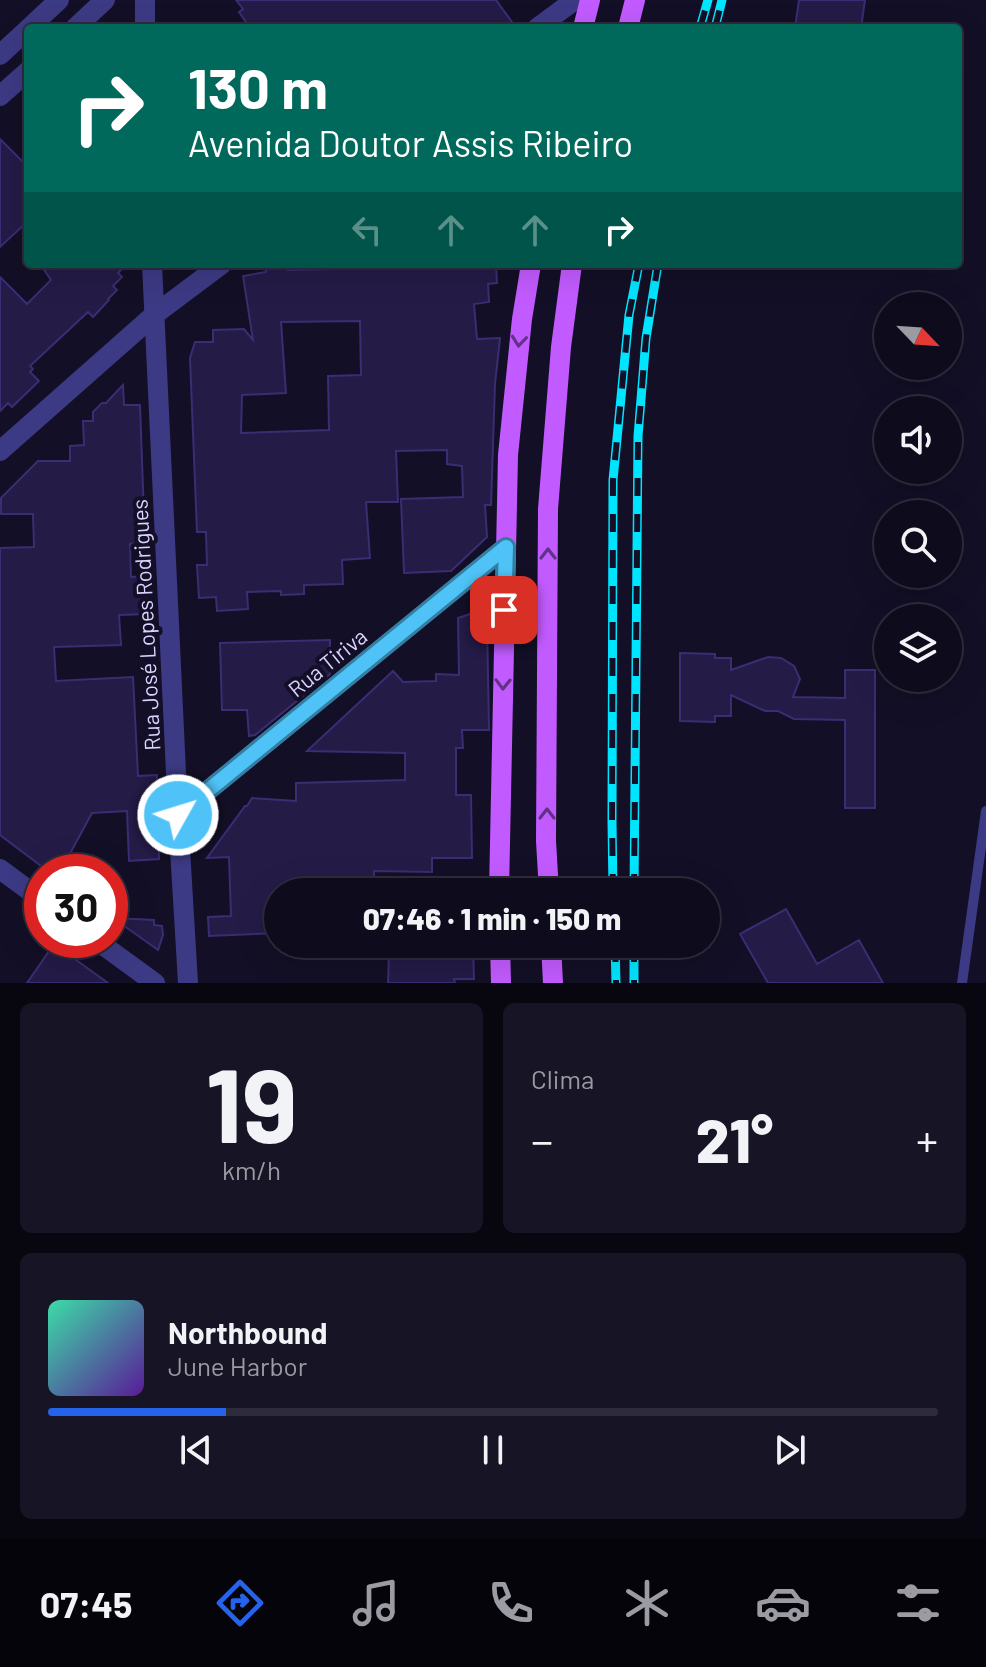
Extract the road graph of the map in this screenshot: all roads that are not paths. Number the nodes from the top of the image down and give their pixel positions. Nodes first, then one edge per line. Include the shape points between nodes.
1 (59, 0) edge
2 (105, 0) edge
3 (145, 0) edge
4 (575, 0) edge
5 (590, 0) edge
6 (635, 0) edge
7 (33, 24) edge
8 (79, 24) edge
9 (145, 24) edge
10 (542, 24) edge
11 (584, 24) edge
12 (629, 24) edge
13 (24, 33) edge
14 (0, 55) edge
15 (24, 75) edge
16 (0, 96) edge
17 (152, 268) edge
18 (217, 268) edge
19 (530, 268) edge
20 (571, 268) edge
21 (154, 315) junction
22 (0, 451) edge
23 (506, 547) junction
24 (986, 811) edge
25 (178, 815) junction
26 (0, 869) edge
27 (499, 878) edge
28 (548, 878) edge
29 (24, 887) edge
30 (121, 958) edge
31 (500, 958) edge
32 (552, 958) edge
33 (155, 983) edge
34 (188, 983) edge
35 (501, 983) edge
36 (553, 983) edge
37 (962, 983) edge

1 - 7 street
2 - 8 street
3 - 9 street
4 - 10 street
5 - 11 main road
6 - 12 main road
13 - 14 street
15 - 16 street
17 - 21 street, Rua José Lopes Rodrigues
18 - 21 street
19 -> 23 main road via 514,385
28 -> 20 main road via 548,509
21 - 22 street
21 - 25 street, Rua José Lopes Rodrigues
23 - 25 street, Rua Tiriva
23 -> 27 main road
24 - 37 lane
25 - 34 street, Rua José Lopes Rodrigues
26 - 29 street
30 - 33 street
31 - 35 main road
32 - 36 main road

